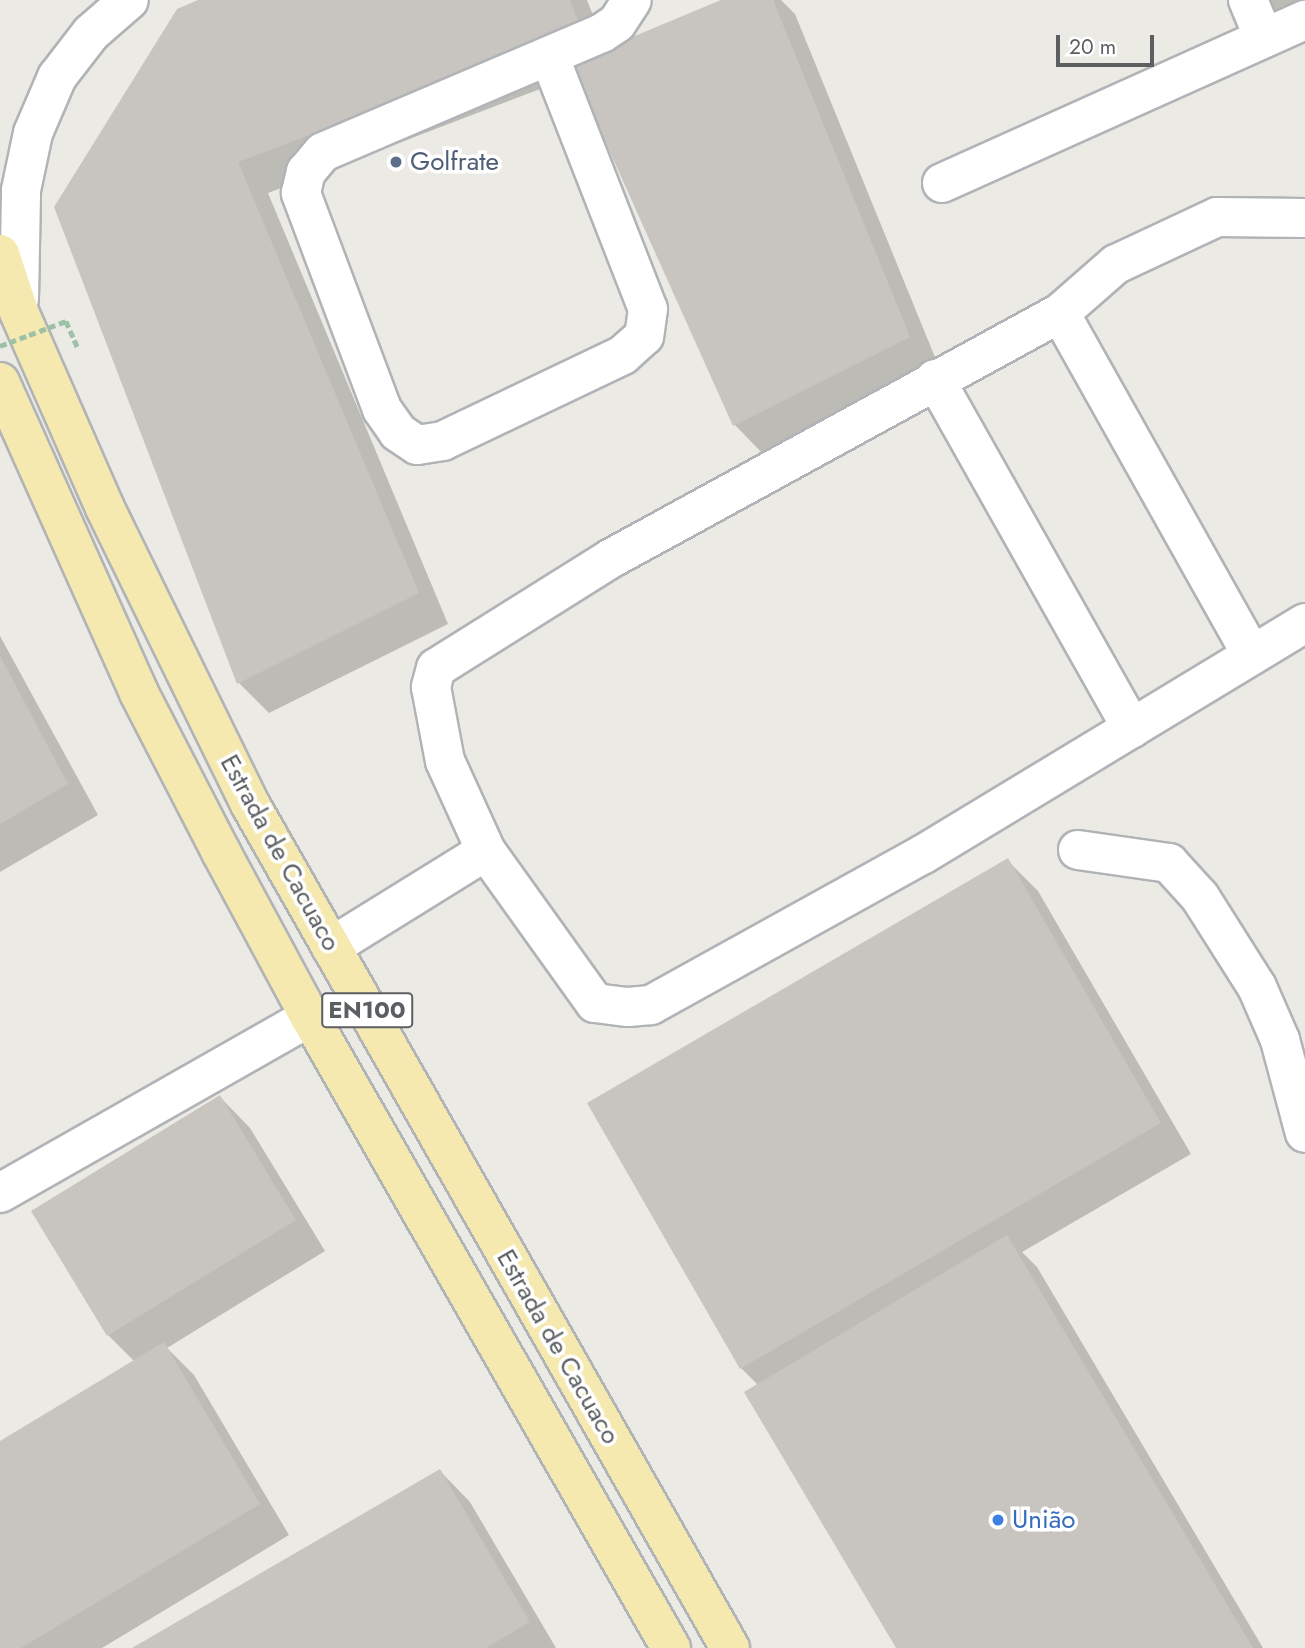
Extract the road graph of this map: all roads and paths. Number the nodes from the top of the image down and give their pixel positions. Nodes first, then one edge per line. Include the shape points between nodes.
1 (129, 0) edge
2 (632, 0) edge
3 (1248, 0) edge
4 (1305, 20) edge
5 (1264, 38) junction
6 (550, 58) junction
7 (942, 183) dead end
8 (1305, 218) edge
9 (0, 254) edge
10 (19, 312) junction
11 (1060, 313) junction
12 (0, 346) edge
13 (78, 348) dead end
14 (935, 379) junction
15 (0, 382) edge
16 (1305, 623) edge
17 (1252, 655) junction
18 (1132, 728) junction
19 (1078, 850) dead end
20 (486, 851) junction
21 (331, 947) junction
22 (310, 1017) junction
23 (1305, 1133) edge
24 (0, 1194) edge
25 (671, 1648) edge
26 (730, 1648) edge

1 - 10 street via 91,33 57,77 33,134 21,190
2 - 6 street via 617,23 603,33
3 - 5 street
4 - 5 street
5 - 7 street
6 - 6 street via 323,152 306,172 301,193 382,409 398,432 416,445 443,441 611,361 644,336 648,309
8 - 11 street via 1217,217 1189,227 1116,264
9 - 10 main road, Estrada de Cacuaco / EN100
10 - 21 main road, Estrada de Cacuaco / EN100 via 105,508 176,654 250,804
11 - 14 street
11 - 17 street
12 - 13 path, bridge via 66,321
14 - 18 street
14 - 20 street via 610,559 436,668 431,687 438,737 453,783
15 - 22 main road, Estrada de Cacuaco / EN100 via 139,693
16 - 17 street
17 - 18 street
18 - 20 street via 922,855 652,1005 595,1003
19 - 23 street via 1169,863 1200,897 1257,987 1280,1040
20 - 21 street
21 - 26 main road, Estrada de Cacuaco / EN100
22 - 24 street
22 - 25 main road, Estrada de Cacuaco / EN100

